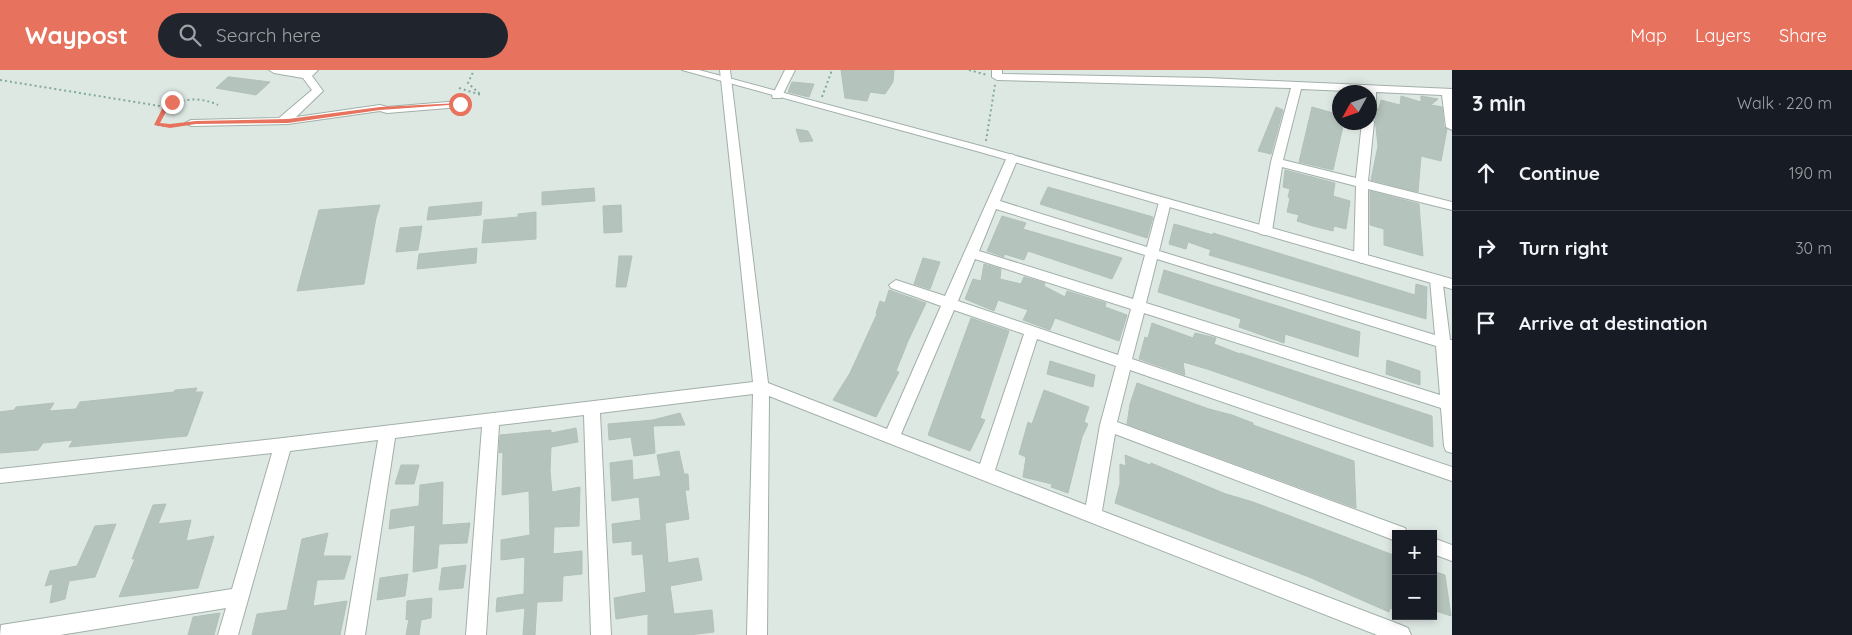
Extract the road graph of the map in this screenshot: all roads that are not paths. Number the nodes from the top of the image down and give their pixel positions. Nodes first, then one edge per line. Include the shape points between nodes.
1 (274, 70) edge
2 (687, 70) edge
3 (790, 70) edge
4 (309, 73) edge
5 (997, 74) edge
6 (725, 75) edge
7 (1297, 85) junction
8 (1332, 86) edge
9 (1377, 88) edge
10 (1450, 92) edge
11 (777, 96) junction
12 (460, 104) dead end
13 (282, 121) junction
14 (191, 123) road end
15 (1452, 127) edge
16 (1367, 130) edge
17 (1012, 158) junction
18 (1276, 162) junction
19 (1362, 183) junction
20 (1165, 202) junction
21 (994, 204) junction
22 (1452, 206) edge
23 (1265, 231) junction
24 (1152, 252) junction
25 (971, 253) junction
26 (1361, 258) junction
27 (1437, 280) junction
28 (1452, 284) edge
29 (896, 285) dead end
30 (949, 303) junction
31 (1138, 306) junction
32 (1032, 331) junction
33 (1447, 345) edge
34 (1124, 362) junction
35 (761, 386) junction
36 (1450, 405) edge
37 (592, 407) junction
38 (491, 420) junction
39 (1108, 425) junction
40 (388, 432) junction
41 (892, 436) junction
42 (283, 445) junction
43 (1452, 446) edge
44 (986, 473) junction
45 (1452, 474) edge
46 (0, 476) edge
47 (1092, 514) junction
48 (1392, 531) edge
49 (1437, 547) edge
50 (1452, 553) edge
51 (238, 597) junction
52 (1, 635) edge
53 (228, 635) edge
54 (355, 635) edge
55 (476, 635) edge
56 (601, 635) edge
57 (757, 635) edge
58 (1401, 635) edge

1 - 4 street
2 - 6 street
3 - 11 street
4 - 13 street via 318,91 303,102 297,112
5 - 7 street
6 - 11 street
6 - 35 street
7 - 8 street
7 - 18 street
9 - 10 street
10 - 15 street
11 - 17 street
12 - 13 street via 380,108
13 - 14 street
16 - 19 street
17 - 20 street
17 - 21 street
18 - 19 street
18 - 23 street
19 - 22 street
19 - 26 street
20 - 23 street
20 - 24 street
21 - 24 street
21 - 25 street
23 - 26 street
24 - 31 street
24 - 33 street
25 - 30 street
25 - 31 street
26 - 27 street
27 - 28 street
27 - 33 street
29 - 30 street
30 - 32 street
30 - 41 street
31 - 34 street
31 - 36 street
32 - 34 street
32 - 44 street
33 - 36 street
34 - 39 street
34 - 45 street
35 - 37 street
35 - 41 street
35 - 57 street
36 - 43 street
37 - 38 street
37 - 56 street
38 - 40 street
38 - 55 street
39 - 47 street
39 - 48 street
40 - 42 street
40 - 54 street
41 - 44 street
42 - 46 street
42 - 51 street
44 - 47 street
47 - 58 street
49 - 50 street
51 - 52 street
51 - 53 street

